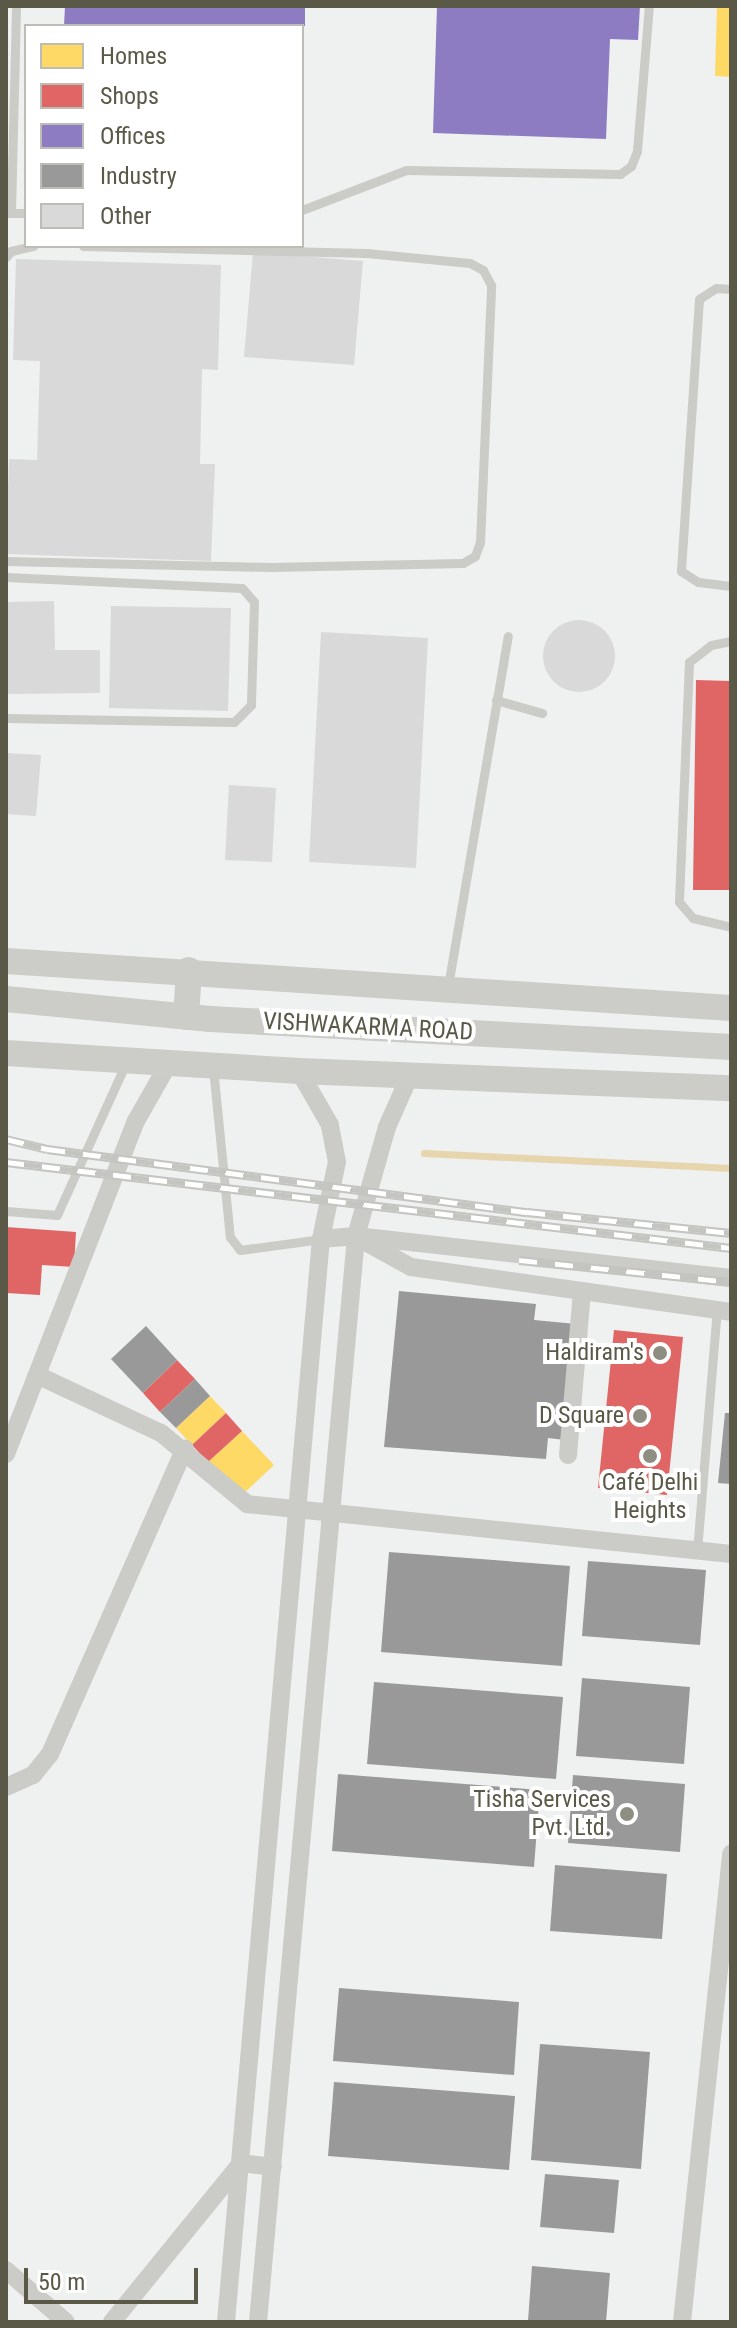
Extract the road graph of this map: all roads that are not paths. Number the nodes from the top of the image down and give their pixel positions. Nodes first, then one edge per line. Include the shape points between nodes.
1 (16, 6) edge
2 (649, 6) edge
3 (304, 209) edge
4 (9, 213) edge
5 (24, 248) edge
6 (164, 248) edge
7 (6, 257) edge
8 (731, 289) edge
9 (6, 561) edge
10 (6, 577) edge
11 (731, 586) edge
12 (508, 636) dead end
13 (731, 641) edge
14 (496, 700) junction
15 (542, 713) dead end
16 (6, 718) edge
17 (731, 927) edge
18 (6, 961) edge
19 (189, 970) junction
20 (448, 986) junction
21 (6, 999) edge
22 (731, 1008) edge
23 (186, 1017) junction
24 (666, 1043) junction
25 (731, 1047) edge
26 (6, 1053) edge
27 (127, 1060) junction
28 (169, 1063) junction
29 (213, 1065) junction
30 (299, 1071) junction
31 (410, 1075) junction
32 (663, 1084) junction
33 (731, 1088) edge
34 (6, 1211) edge
35 (356, 1236) junction
36 (321, 1239) junction
37 (731, 1278) edge
38 (582, 1292) junction
39 (724, 1311) edge
40 (37, 1375) junction
41 (10, 1431) edge
42 (185, 1448) junction
43 (6, 1454) edge
44 (568, 1455) dead end
45 (299, 1509) junction
46 (331, 1513) junction
47 (697, 1551) junction
48 (731, 1554) edge
49 (6, 1787) edge
50 (731, 1854) edge
51 (729, 1893) edge
52 (241, 2163) junction
53 (273, 2167) junction
54 (6, 2270) edge
55 (66, 2322) edge
56 (112, 2322) edge
57 (226, 2322) edge
58 (258, 2322) edge
59 (682, 2322) edge

1 - 4 lane
2 - 3 lane via 637,151 631,166 620,174 406,170
5 - 7 lane
6 - 9 lane via 366,253 470,263 483,270 491,285 480,542 463,563 271,567
8 - 11 lane via 716,288 699,299 681,571 698,582
10 - 16 lane via 242,588 254,602 251,705 234,722
12 - 14 lane
13 - 17 lane via 711,645 689,662 679,902 693,918
14 - 15 lane
14 - 20 lane
18 - 19 main road
19 - 20 main road
19 - 23 main road
20 - 22 main road
21 - 23 main road, VISHWAKARMA ROAD
23 - 24 main road, VISHWAKARMA ROAD
24 - 25 main road, VISHWAKARMA ROAD
24 - 32 main road via 679,1049 686,1065 676,1080
26 - 27 main road, VISHWAKARMA ROAD
27 - 28 main road, VISHWAKARMA ROAD
27 - 34 lane via 57,1215
28 - 29 main road, VISHWAKARMA ROAD
28 - 40 street via 136,1121
29 - 30 main road, VISHWAKARMA ROAD
29 - 36 lane via 230,1237 240,1250
30 - 31 main road, VISHWAKARMA ROAD
30 - 36 street via 324,1111 336,1145
31 - 32 main road, VISHWAKARMA ROAD
31 - 35 street via 387,1127
32 - 33 main road, VISHWAKARMA ROAD
35 - 36 street
35 - 37 street
35 - 38 street via 411,1267
35 - 46 street
36 - 45 street
38 - 39 street
38 - 44 street
39 - 47 lane
40 - 41 street
40 - 42 street
41 - 43 street
42 - 45 street via 247,1504
42 - 49 street via 50,1754 33,1775
45 - 46 street
45 - 52 street
46 - 47 street
46 - 53 street
47 - 48 street
50 - 51 street
51 - 59 street
52 - 53 street
52 - 56 street
52 - 57 street
53 - 58 street
54 - 55 street

